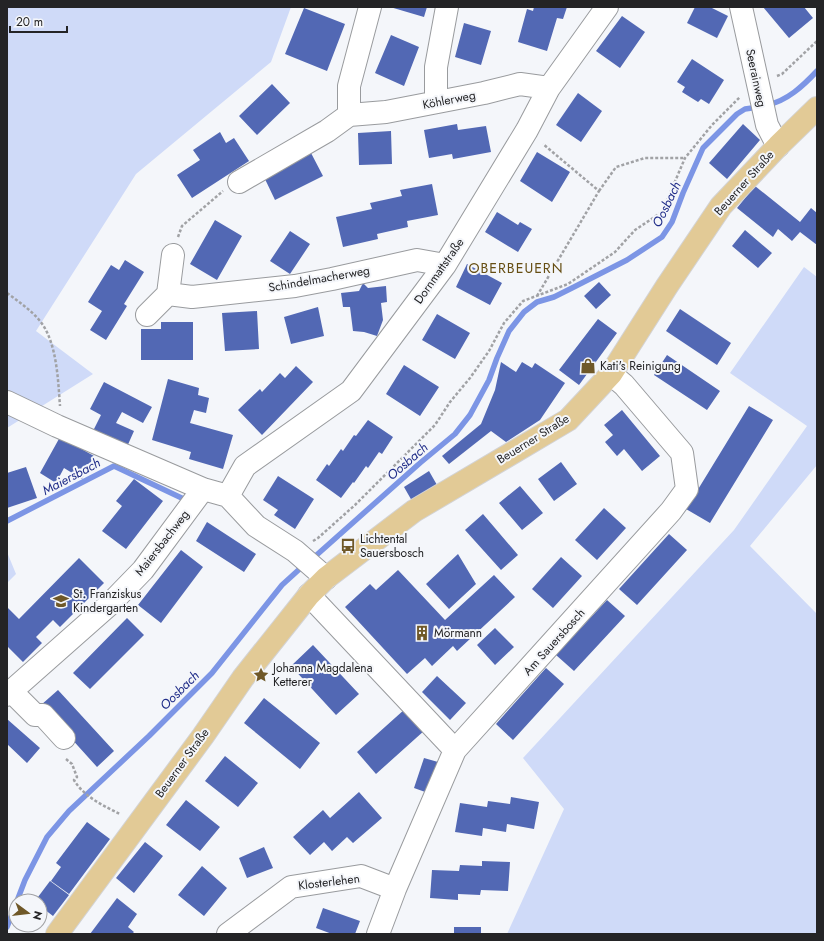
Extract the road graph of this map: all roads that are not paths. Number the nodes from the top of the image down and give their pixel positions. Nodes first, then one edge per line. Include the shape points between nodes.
1 (370, 7) edge
2 (447, 7) edge
3 (607, 7) edge
4 (741, 7) edge
5 (548, 88) junction
6 (436, 102) junction
7 (815, 114) edge
8 (349, 115) junction
9 (778, 146) junction
10 (239, 182) road end
11 (173, 255) road end
12 (445, 265) junction
13 (168, 294) junction
14 (147, 315) dead end
15 (611, 374) junction
16 (7, 402) edge
17 (203, 489) junction
18 (228, 496) junction
19 (308, 562) junction
20 (309, 595) junction
21 (9, 693) edge
22 (64, 738) dead end
23 (455, 750) junction
24 (395, 889) junction
25 (58, 934) edge
26 (228, 934) edge
27 (378, 934) edge

1 - 8 street via 348,86
2 - 6 street via 436,67
3 - 5 street, Dornmattstraße
4 - 9 street, Seerainweg via 767,125
5 - 6 street, Köhlerweg via 520,84
5 - 12 street, Dornmattstraße via 527,130
6 - 8 street, Köhlerweg via 386,112
7 - 9 main road, Beuerner Straße
8 - 10 street via 327,131
9 - 15 main road, Beuerner Straße via 721,206
11 - 13 street
12 - 13 street, Schindelmacherweg via 417,260 295,286 192,297
12 - 18 street, Dornmattstraße via 351,391 245,466
13 - 14 street
15 - 19 main road, Beuerner Straße via 568,420 414,511
15 - 23 street, Am Sauersbosch via 624,385 682,453 687,489 671,511
16 - 17 street
17 - 18 street
17 - 21 street, Maiersbachweg via 142,570 110,604
18 - 19 street via 256,526
19 - 20 main road, Beuerner Straße
20 - 23 street
20 - 25 main road, Beuerner Straße via 243,678
21 - 22 street, Maiersbachweg via 35,715 43,715
23 - 24 street, Am Sauersbosch
24 - 26 street, Klosterlehen via 361,876 291,886
24 - 27 street, Am Sauersbosch

